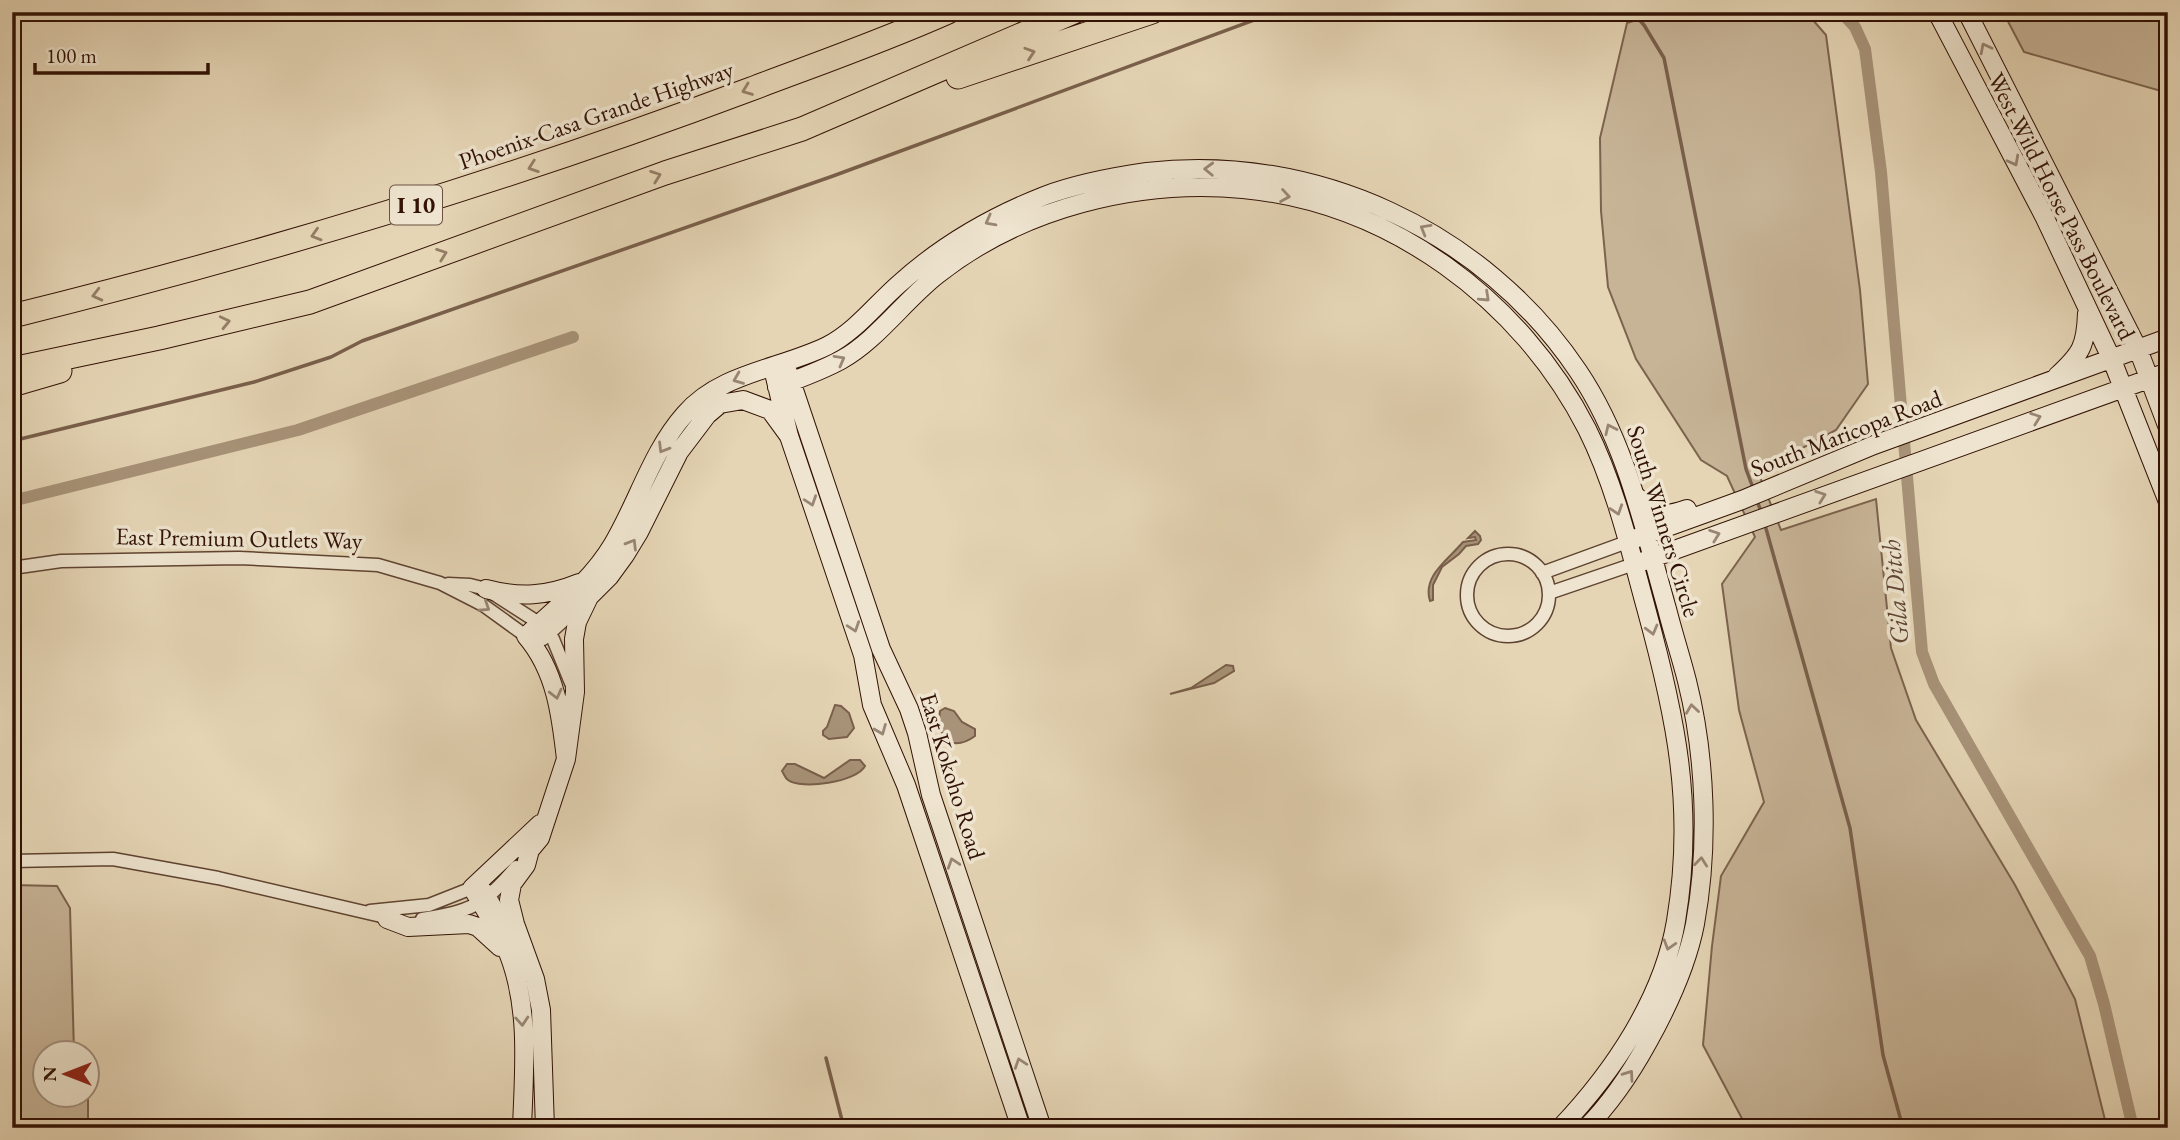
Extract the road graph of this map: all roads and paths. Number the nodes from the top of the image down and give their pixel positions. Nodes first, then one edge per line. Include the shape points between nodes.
1 (912, 12) edge
2 (948, 12) edge
3 (1074, 12) edge
4 (1152, 12) edge
5 (1937, 12) edge
6 (1967, 12) edge
7 (811, 66) junction
8 (802, 129) junction
9 (1088, 193) junction
10 (1460, 253) junction
11 (1449, 269) junction
12 (2088, 309) junction
13 (12, 316) edge
14 (159, 338) junction
15 (2168, 338) edge
16 (2138, 349) junction
17 (2112, 360) junction
18 (778, 364) junction
19 (12, 369) edge
20 (2168, 372) edge
21 (2150, 379) junction
22 (2049, 383) junction
23 (784, 384) junction
24 (12, 385) edge
25 (2123, 388) junction
26 (2168, 428) edge
27 (789, 436) junction
28 (1633, 493) junction
29 (1742, 500) junction
30 (2168, 502) edge
31 (1646, 535) junction
32 (1627, 542) junction
33 (1652, 558) junction
34 (602, 562) junction
35 (1634, 564) junction
36 (12, 568) edge
37 (1542, 573) junction
38 (440, 583) junction
39 (486, 589) junction
40 (1549, 593) junction
41 (589, 597) junction
42 (544, 628) junction
43 (530, 642) junction
44 (884, 657) junction
45 (864, 664) junction
46 (575, 692) junction
47 (1696, 740) junction
48 (1677, 742) junction
49 (566, 759) junction
50 (1699, 760) junction
51 (1680, 762) junction
52 (545, 820) junction
53 (530, 850) junction
54 (12, 862) edge
55 (481, 892) junction
56 (359, 911) junction
57 (387, 919) junction
58 (975, 928) junction
59 (956, 934) junction
60 (509, 955) junction
61 (528, 956) junction
62 (522, 1128) edge
63 (544, 1128) edge
64 (1021, 1128) edge
65 (1042, 1128) edge
66 (1560, 1128) edge
67 (1586, 1128) edge

1 - 7 highway
2 - 7 highway, Phoenix-Casa Grande Highway / I 10
3 - 8 highway, I 10
8 -> 4 highway
5 -> 12 street, West Wild Horse Pass Boulevard
16 -> 6 street, West Wild Horse Pass Boulevard
7 -> 13 highway, Phoenix-Casa Grande Highway / I 10 via 438,198 244,256
14 -> 8 highway, I 10 via 310,302 665,173
10 -> 9 street, South Winners Circle via 1428,229 1368,200 1308,181 1248,170 1185,168 1116,176
9 -> 11 street, South Winners Circle via 1181,187 1244,189 1303,199 1359,216 1418,246
9 -> 18 street, South Winners Circle via 1049,194 990,220 935,254 835,342
23 -> 9 street, South Winners Circle via 842,360 941,271 994,238
10 - 11 street
28 -> 10 street, South Winners Circle via 1609,426 1578,370 1491,274
11 -> 32 street, South Winners Circle via 1523,334 1562,383 1589,433
12 - 17 street, West Wild Horse Pass Boulevard
12 - 22 street via 2082,348
14 - 19 highway, I 10
14 - 24 highway
15 - 16 street, South Maricopa Road
16 - 17 street, South Maricopa Road
16 - 21 street, West Wild Horse Pass Boulevard
17 - 22 street, South Maricopa Road
17 - 25 street, West Wild Horse Pass Boulevard
18 - 23 street, East Kokoho Road
18 -> 34 street, South Winners Circle via 705,394 681,418
20 - 21 street, South Maricopa Road
21 - 25 street, South Maricopa Road
21 - 26 street, West Wild Horse Pass Boulevard
22 - 29 street, South Maricopa Road via 1874,444
23 - 27 street, East Kokoho Road
23 - 44 street, East Kokoho Road
25 - 30 street, West Wild Horse Pass Boulevard
33 -> 25 street, South Maricopa Road
41 -> 27 street, South Winners Circle via 625,555 679,452 706,415 720,404 743,400 770,410
27 -> 45 street, East Kokoho Road
28 - 29 street via 1648,509 1662,515 1717,499
28 - 31 street, South Winners Circle
29 - 31 street, South Maricopa Road
31 - 32 street, South Maricopa Road
31 - 33 street, South Winners Circle
32 - 35 street, South Winners Circle
32 - 37 street, South Maricopa Road
33 - 35 street, South Maricopa Road
47 -> 33 street, South Winners Circle via 1687,680
34 - 39 street via 583,581 546,594 527,596
34 - 42 street, South Winners Circle
35 - 40 street, South Maricopa Road
35 -> 48 street, South Winners Circle via 1668,689
36 - 38 street, East Premium Outlets Way via 61,561 239,558 378,565
37 - 40 street
37 - 40 street via 1520,556 1492,557 1471,575 1467,603 1482,628 1494,635 1517,636 1543,617
38 - 39 street
38 -> 43 street, East Premium Outlets Way via 483,605
39 - 42 street
41 - 42 street, South Winners Circle
41 - 46 street, East Premium Outlets Way via 574,639
42 - 43 street, South Winners Circle
42 - 46 street
43 -> 49 street, East Premium Outlets Way via 552,678
44 - 45 street
58 -> 44 street, East Kokoho Road via 926,780 913,721
45 -> 59 street, East Kokoho Road via 872,705 900,767
46 - 49 street, East Premium Outlets Way
47 - 48 street
47 - 50 street, South Winners Circle
48 - 51 street, South Winners Circle
49 - 52 street, East Premium Outlets Way
50 - 51 street
67 -> 50 street, South Winners Circle via 1633,1070 1664,1013 1687,955 1695,924 1704,832
51 -> 66 street, South Winners Circle via 1685,837 1676,925 1663,965 1647,1007 1617,1060
52 - 53 street, East Premium Outlets Way via 540,838
52 - 55 street, East Premium Outlets Way via 532,829
53 - 55 street, East Premium Outlets Way
53 - 61 street via 509,900
54 - 56 street, East Premium Outlets Way via 113,859
55 - 56 street, East Premium Outlets Way via 429,905
55 - 57 street, East Premium Outlets Way via 455,913 422,920
55 - 60 street
55 - 61 street
56 - 57 street, East Premium Outlets Way
57 - 60 street via 408,926 469,924
58 - 59 street
65 -> 58 street, East Kokoho Road
59 - 64 street, East Kokoho Road
60 -> 62 street via 522,1013
61 - 63 street via 541,1010

